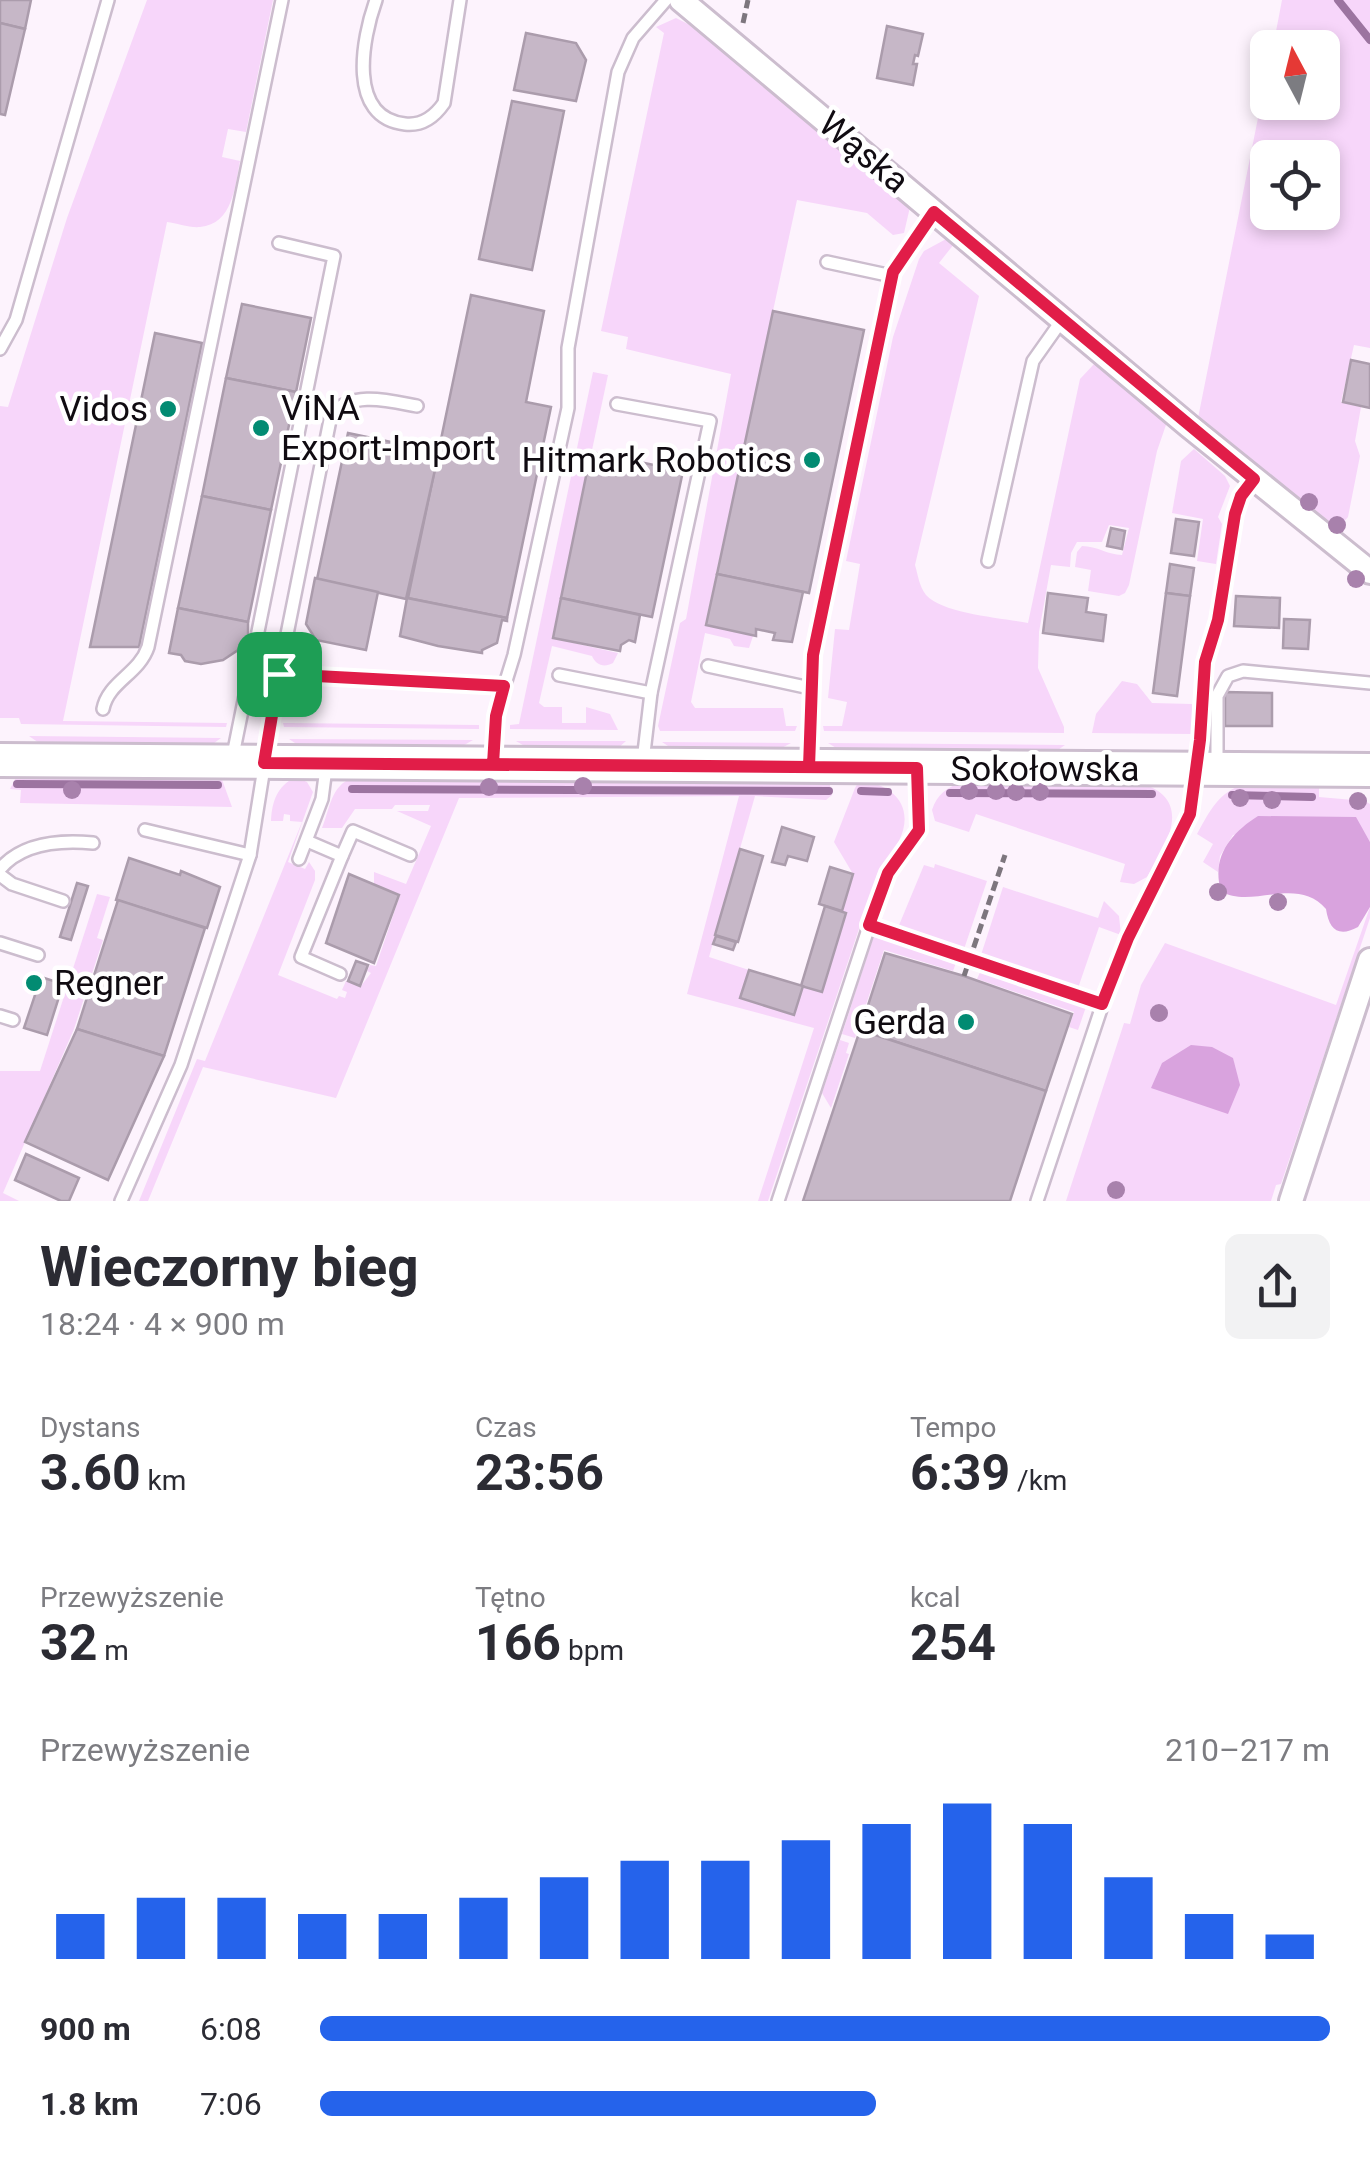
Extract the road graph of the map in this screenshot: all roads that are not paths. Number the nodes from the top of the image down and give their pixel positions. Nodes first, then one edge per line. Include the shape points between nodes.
1 (108, 0) edge
2 (282, 0) edge
3 (376, 0) edge
4 (460, 0) edge
5 (666, 0) edge
6 (681, 0) edge
7 (934, 212) junction
8 (279, 244) dead end
9 (826, 262) dead end
10 (892, 276) junction
11 (1062, 320) junction
12 (0, 349) edge
13 (617, 404) dead end
14 (417, 406) dead end
15 (1254, 479) junction
16 (988, 561) dead end
17 (1370, 572) edge
18 (708, 666) dead end
19 (279, 674) junction
20 (559, 675) dead end
21 (1370, 683) edge
22 (504, 686) junction
23 (810, 688) junction
24 (651, 693) junction
25 (103, 710) dead end
26 (0, 762) edge
27 (248, 763) junction
28 (326, 763) junction
29 (493, 764) junction
30 (642, 766) junction
31 (809, 767) junction
32 (917, 768) junction
33 (1207, 770) junction
34 (1370, 770) edge
35 (145, 830) dead end
36 (306, 841) junction
37 (93, 843) dead end
38 (250, 855) junction
39 (410, 855) dead end
40 (342, 856) junction
41 (299, 859) dead end
42 (0, 872) edge
43 (63, 901) dead end
44 (0, 943) edge
45 (38, 956) dead end
46 (1370, 960) edge
47 (340, 974) dead end
48 (121, 1201) edge
49 (778, 1201) edge
50 (1037, 1201) edge
51 (1290, 1201) edge

1 - 12 lane via 16,320
2 - 25 lane via 148,647 138,666 108,692
3 - 4 lane via 365,88 371,108 404,124 428,119 444,103
5 - 22 lane via 634,38 618,72 568,348 568,408
6 - 7 street, Wąska
7 - 10 lane
7 - 11 street, Wąska
8 - 27 lane via 334,256
9 - 10 lane
10 - 23 lane
11 - 15 street, Wąska
11 - 16 lane via 1032,361
13 - 24 lane via 710,421
14 - 19 lane via 363,400 332,415
15 - 17 street, Wąska
15 - 33 lane via 1235,514 1205,662
18 - 23 lane
19 - 22 lane
19 - 27 lane
20 - 24 lane
21 - 33 lane via 1243,671 1228,676 1217,696
22 - 29 lane
23 - 31 lane
24 - 30 lane
26 - 27 street, Sokołowska
27 - 28 street, Sokołowska
27 - 38 lane
28 - 29 street, Sokołowska
28 - 36 lane via 323,795
29 - 30 street, Sokołowska
30 - 31 street, Sokołowska
31 - 32 street, Sokołowska
32 - 33 street, Sokołowska
32 - 49 lane via 919,830 888,873
33 - 34 street, Sokołowska
33 - 50 lane via 1184,832 1128,938
35 - 38 lane
36 - 40 lane
36 - 41 lane
37 - 42 lane via 46,844
38 - 48 lane via 180,1066
39 - 40 lane via 352,831
40 - 47 lane via 301,957
42 - 43 lane via 12,884
44 - 45 lane
46 - 51 street

